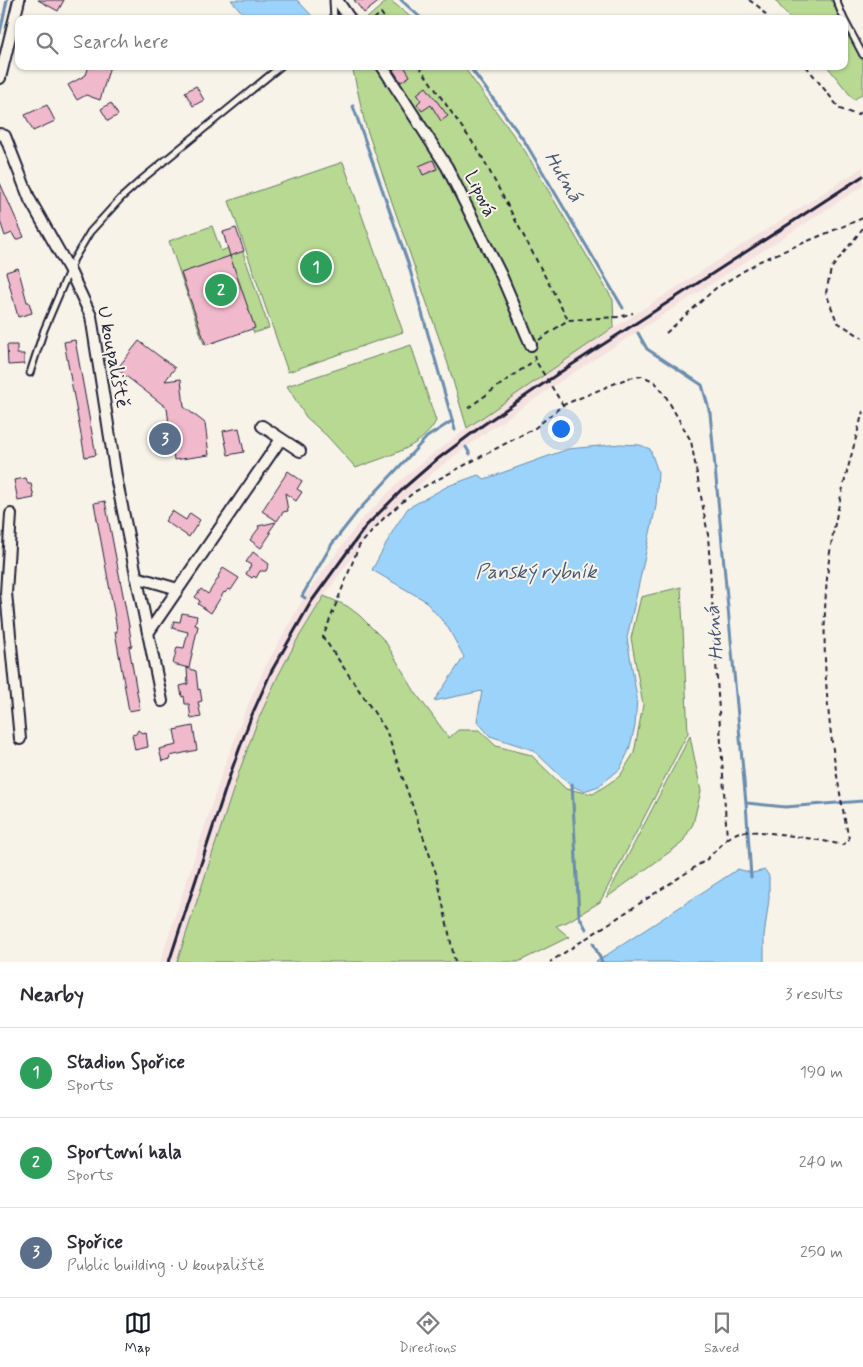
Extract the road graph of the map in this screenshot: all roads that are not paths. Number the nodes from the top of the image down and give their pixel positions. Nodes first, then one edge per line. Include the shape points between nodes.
1 (20, 0) edge
2 (332, 0) edge
3 (336, 0) edge
4 (836, 0) edge
5 (16, 15) edge
6 (334, 15) edge
7 (347, 15) edge
8 (842, 15) edge
9 (15, 20) edge
10 (848, 26) edge
11 (863, 54) edge
12 (276, 70) edge
13 (385, 70) edge
14 (0, 78) edge
15 (0, 134) edge
16 (69, 269) junction
17 (531, 345) road end
18 (30, 373) dead end
19 (262, 426) dead end
20 (281, 439) junction
21 (300, 451) dead end
22 (11, 514) dead end
23 (136, 577) junction
24 (178, 589) junction
25 (3, 593) edge
26 (148, 633) junction
27 (162, 702) dead end
28 (20, 740) dead end

1 - 5 street
2 - 6 lane
3 - 7 street
4 - 8 lane
9 - 14 street
10 - 11 lane
12 - 16 lane via 120,198 90,232
13 - 17 street, Lipová via 448,168 501,275
15 - 16 street, U koupaliště via 4,136 30,200
16 - 18 lane
16 - 23 street, U koupaliště via 91,316 117,482
19 - 20 street
20 - 21 street
20 - 24 street
22 - 25 street
23 - 24 street
23 - 26 street, U koupaliště
24 - 26 street
25 - 28 street
26 - 27 street, U koupaliště

